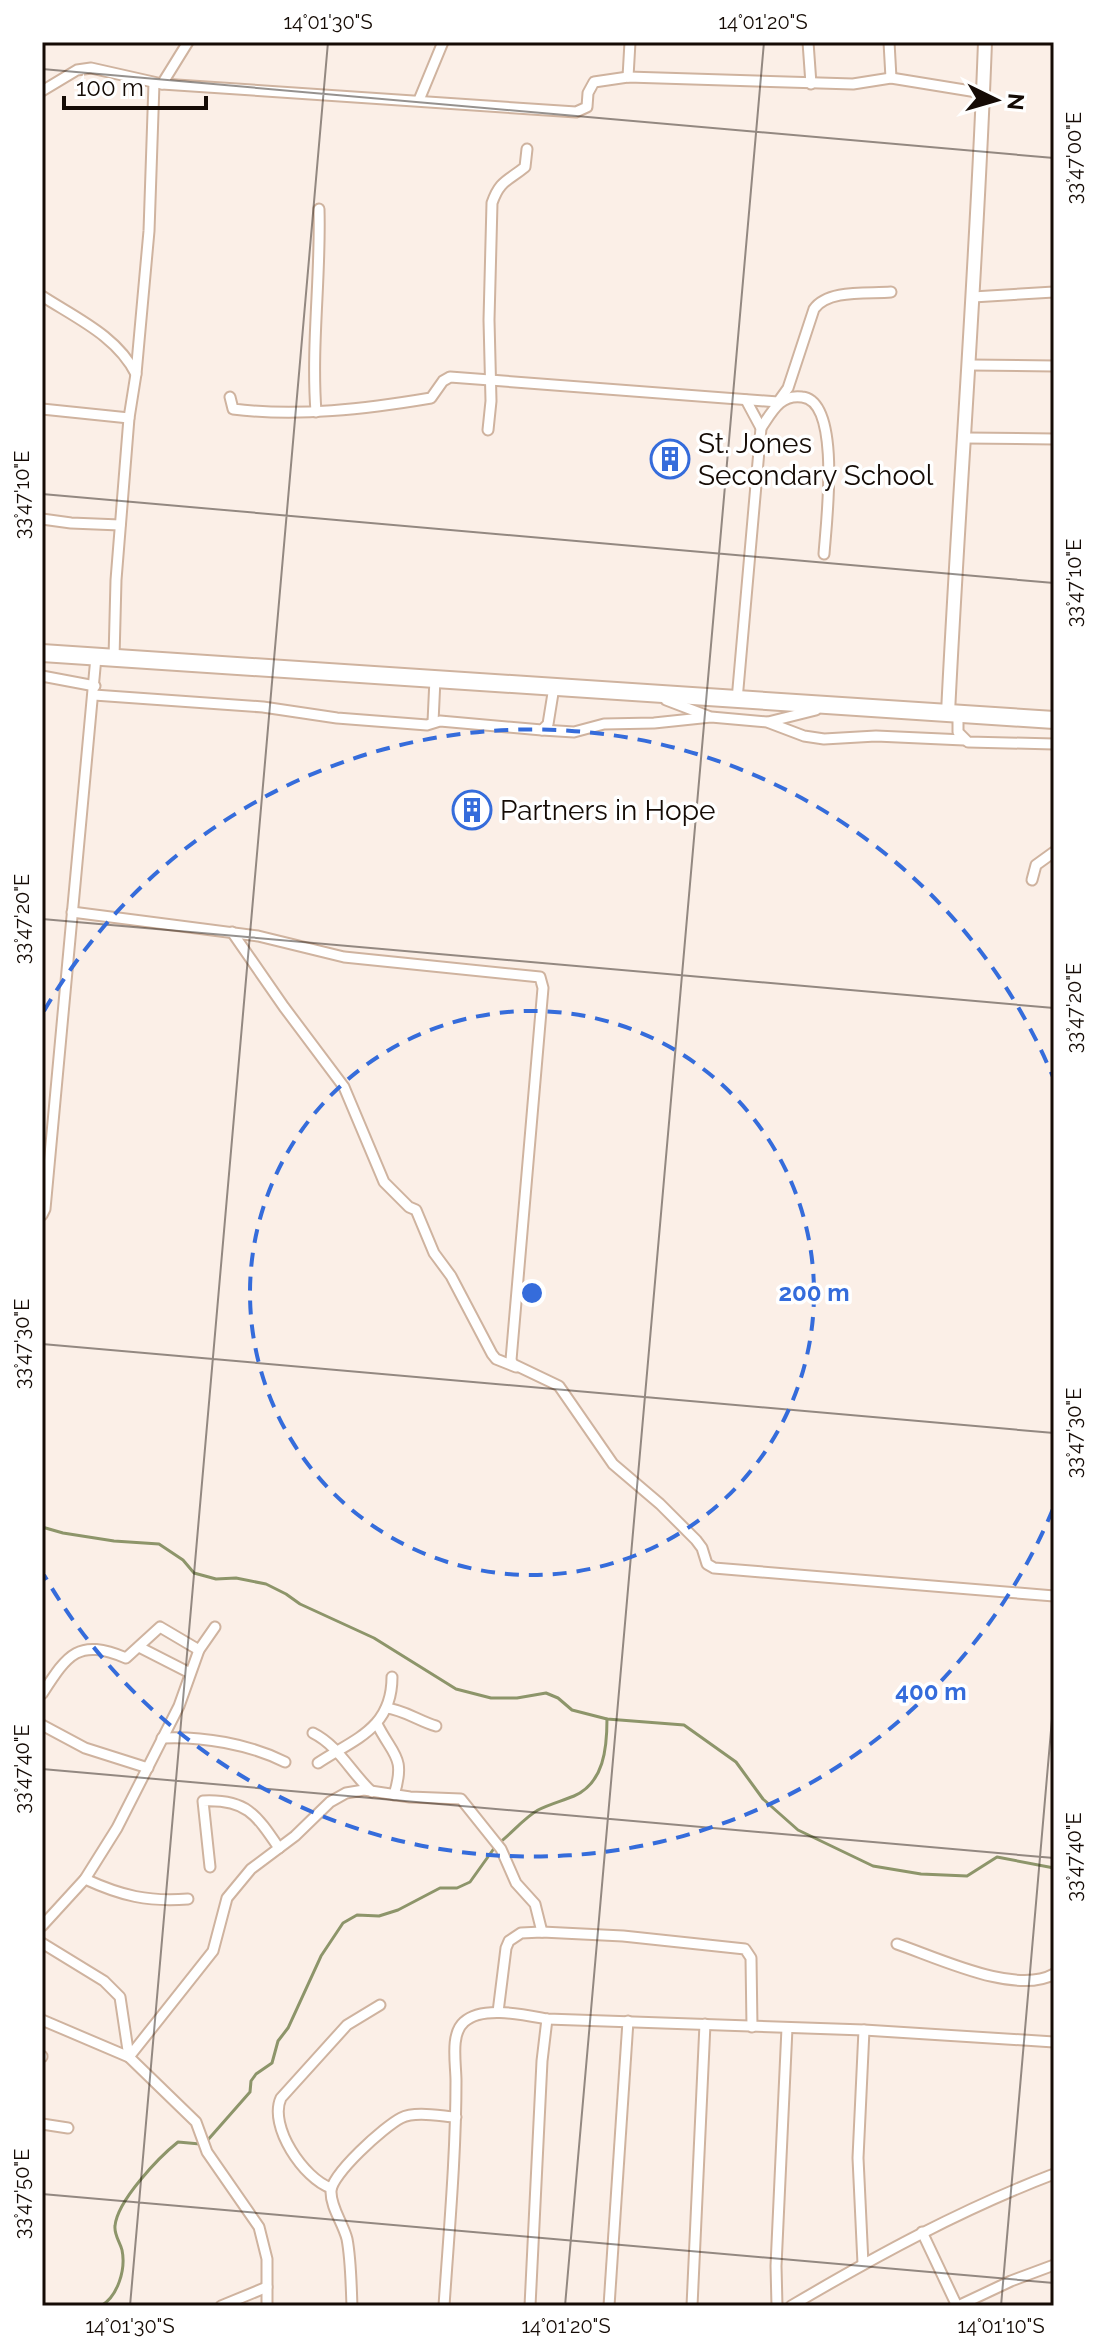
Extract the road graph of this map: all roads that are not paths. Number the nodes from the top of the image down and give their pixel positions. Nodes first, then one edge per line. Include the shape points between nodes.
1 (188, 42) edge
2 (443, 42) edge
3 (630, 42) edge
4 (808, 42) edge
5 (889, 42) edge
6 (985, 42) edge
7 (628, 77) junction
8 (891, 78) junction
9 (158, 84) junction
10 (811, 84) junction
11 (42, 91) edge
12 (983, 93) junction
13 (419, 100) junction
14 (527, 149) dead end
15 (319, 209) dead end
16 (891, 292) dead end
17 (1054, 292) edge
18 (42, 296) edge
19 (973, 297) junction
20 (970, 365) junction
21 (1054, 366) edge
22 (136, 374) junction
23 (492, 379) junction
24 (230, 397) dead end
25 (746, 400) junction
26 (778, 402) junction
27 (42, 409) edge
28 (316, 412) junction
29 (129, 418) junction
30 (761, 428) junction
31 (488, 430) dead end
32 (966, 438) junction
33 (1054, 439) edge
34 (42, 519) edge
35 (120, 525) junction
36 (824, 554) dead end
37 (42, 653) edge
38 (105, 657) junction
39 (42, 676) edge
40 (435, 679) junction
41 (554, 687) junction
42 (94, 691) junction
43 (641, 693) junction
44 (737, 700) junction
45 (847, 707) junction
46 (953, 713) junction
47 (711, 717) junction
48 (1054, 720) edge
49 (433, 722) junction
50 (767, 722) junction
51 (542, 730) junction
52 (964, 740) junction
53 (1054, 744) edge
54 (1054, 852) edge
55 (1032, 880) dead end
56 (72, 912) junction
57 (232, 932) junction
58 (42, 1215) edge
59 (516, 1367) junction
60 (1054, 1596) edge
61 (215, 1627) dead end
62 (139, 1647) junction
63 (199, 1650) junction
64 (190, 1673) junction
65 (392, 1677) dead end
66 (42, 1694) edge
67 (386, 1708) junction
68 (377, 1724) junction
69 (42, 1725) edge
70 (436, 1726) dead end
71 (313, 1733) dead end
72 (162, 1738) junction
73 (337, 1750) junction
74 (285, 1762) dead end
75 (318, 1763) dead end
76 (148, 1768) junction
77 (372, 1792) junction
78 (394, 1795) junction
79 (279, 1848) junction
80 (210, 1867) dead end
81 (85, 1879) junction
82 (188, 1899) dead end
83 (42, 1926) edge
84 (542, 1932) junction
85 (42, 1943) edge
86 (897, 1944) dead end
87 (1054, 1974) edge
88 (380, 2005) dead end
89 (498, 2012) junction
90 (547, 2019) junction
91 (42, 2020) edge
92 (628, 2021) junction
93 (705, 2024) junction
94 (752, 2027) junction
95 (787, 2028) junction
96 (864, 2030) junction
97 (1054, 2042) edge
98 (129, 2057) junction
99 (456, 2117) junction
100 (42, 2124) edge
101 (68, 2128) dead end
102 (1054, 2174) edge
103 (331, 2188) junction
104 (922, 2232) junction
105 (863, 2264) junction
106 (1054, 2265) edge
107 (267, 2287) junction
108 (221, 2306) edge
109 (267, 2306) edge
110 (352, 2306) edge
111 (444, 2306) edge
112 (530, 2306) edge
113 (609, 2306) edge
114 (692, 2306) edge
115 (777, 2306) edge
116 (791, 2306) edge
117 (958, 2306) edge

1 - 9 street
2 - 13 street
3 - 7 street
4 - 10 street
5 - 8 street
6 - 12 street
7 - 10 street
7 - 13 street via 594,82 587,107 576,112
8 - 10 street
8 - 12 street
9 - 11 street via 87,68
9 - 13 street
9 - 22 street
12 - 19 street
14 - 23 street via 525,167 505,180 492,203
15 - 28 street
16 - 26 street via 820,301
17 - 19 street
18 - 22 street via 110,341
19 - 20 street
20 - 21 street
20 - 32 street
22 - 29 street
23 - 25 street
23 - 28 street via 450,377 431,398
23 - 31 street
24 - 28 street via 233,409
25 - 26 street
25 - 30 street
26 - 30 street
26 - 36 street via 813,399 824,416
27 - 29 street
29 - 35 street
30 - 44 street
32 - 33 street
32 - 46 street via 956,555
34 - 35 street
35 - 38 street
37 - 38 highway
38 - 40 highway
38 - 42 street
39 - 42 street
40 - 41 highway
40 - 49 street
41 - 43 highway
41 - 51 street via 548,724
42 - 49 street via 337,718
42 - 56 street
43 - 44 highway
43 - 47 street
44 - 45 highway
45 - 46 highway
45 - 50 street
46 - 48 highway
46 - 52 street
47 - 50 street
47 - 51 street via 604,724 574,732
49 - 51 street
50 - 52 street via 824,739
52 - 53 street
54 - 55 street via 1036,865
56 - 57 street
56 - 58 street
57 - 59 street via 344,1087 384,1182 416,1210 434,1253 492,1354
57 - 59 street via 344,957 540,977 511,1360
59 - 60 street via 559,1386 613,1464 696,1540 714,1568
61 - 63 street
62 - 63 street via 160,1627
62 - 64 street
62 - 66 street via 126,1658 89,1648 77,1652
63 - 64 street
64 - 72 street
65 - 67 street
67 - 68 street
67 - 70 street
68 - 73 street
68 - 78 street via 398,1759
69 - 76 street via 85,1748
71 - 73 street
72 - 74 street via 254,1749
72 - 76 street
73 - 75 street
73 - 77 street
76 - 81 street
77 - 78 street
77 - 79 street via 355,1790 338,1797
78 - 84 street via 456,1797 466,1802 501,1849 521,1891 535,1904
79 - 80 street via 250,1810 222,1800 203,1801
79 - 98 street via 251,1869 227,1898 213,1951
81 - 82 street via 118,1894 156,1901
81 - 83 street
84 - 89 street via 521,1933 509,1941
84 - 94 street via 740,1946 751,1958
85 - 98 street via 114,1988 123,2007
86 - 87 street via 959,1968 1020,1981
88 - 103 street via 347,2025 277,2106 279,2126 303,2167
89 - 90 street
89 - 99 street via 466,2019 458,2033
90 - 92 street
90 - 112 street
91 - 98 street
92 - 93 street
92 - 113 street
93 - 94 street
93 - 114 street
94 - 95 street
95 - 96 street
95 - 115 street
96 - 97 street
96 - 105 street via 858,2158
98 - 107 street via 196,2122 207,2152 253,2216 264,2239
99 - 103 street via 401,2118 348,2163
99 - 111 street
100 - 101 street
102 - 104 street
103 - 110 street via 346,2237
104 - 105 street
104 - 117 street
105 - 116 street
106 - 117 street
107 - 108 street
107 - 109 street

